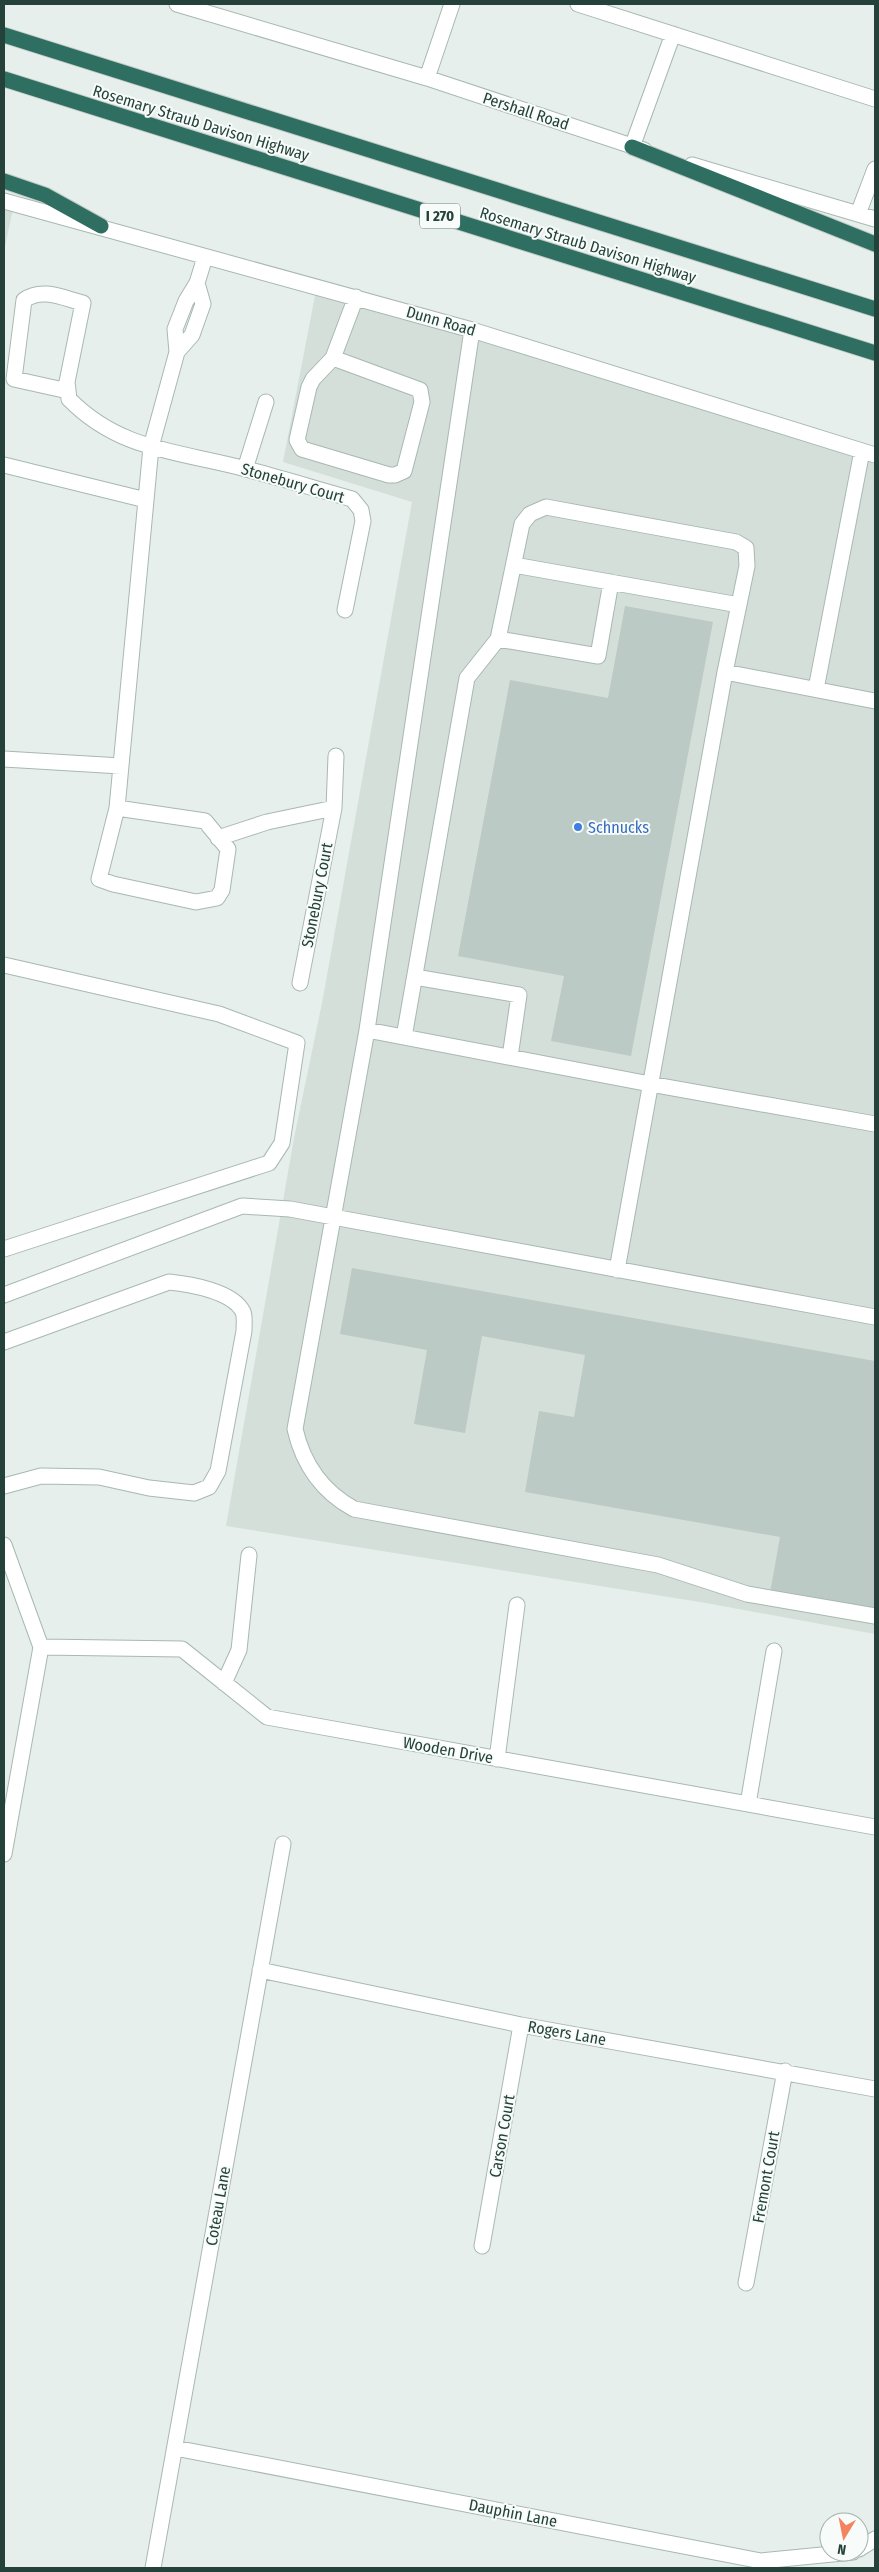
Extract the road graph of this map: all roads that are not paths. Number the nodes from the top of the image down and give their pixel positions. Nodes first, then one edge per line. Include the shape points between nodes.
1 (177, 4) edge
2 (452, 4) edge
3 (578, 4) edge
4 (673, 34) junction
5 (4, 35) edge
6 (428, 78) junction
7 (4, 80) edge
8 (875, 99) edge
9 (632, 147) junction
10 (875, 169) edge
11 (4, 181) edge
12 (4, 201) edge
13 (858, 214) junction
14 (875, 219) edge
15 (101, 226) junction
16 (875, 244) edge
17 (205, 257) junction
18 (356, 297) junction
19 (875, 309) edge
20 (472, 330) junction
21 (875, 354) edge
22 (331, 361) junction
23 (68, 391) junction
24 (266, 402) dead end
25 (151, 447) junction
26 (868, 453) edge
27 (4, 466) edge
28 (245, 469) junction
29 (146, 500) junction
30 (514, 565) junction
31 (611, 582) junction
32 (739, 604) junction
33 (345, 610) dead end
34 (498, 639) junction
35 (726, 672) junction
36 (816, 689) junction
37 (875, 701) edge
38 (336, 756) dead end
39 (4, 759) edge
40 (121, 766) junction
41 (117, 808) junction
42 (334, 808) junction
43 (218, 838) junction
44 (4, 965) edge
45 (415, 977) junction
46 (300, 983) dead end
47 (367, 1030) junction
48 (404, 1037) junction
49 (510, 1057) junction
50 (650, 1084) junction
51 (875, 1124) edge
52 (332, 1217) junction
53 (4, 1249) edge
54 (617, 1270) junction
55 (4, 1295) edge
56 (875, 1317) edge
57 (4, 1342) edge
58 (4, 1486) edge
59 (4, 1545) edge
60 (249, 1555) dead end
61 (517, 1604) dead end
62 (875, 1616) edge
63 (42, 1647) junction
64 (774, 1651) dead end
65 (224, 1682) junction
66 (497, 1759) junction
67 (748, 1804) junction
68 (875, 1826) edge
69 (283, 1844) dead end
70 (4, 1854) edge
71 (260, 1970) junction
72 (521, 2025) junction
73 (785, 2071) junction
74 (875, 2089) edge
75 (482, 2246) dead end
76 (746, 2283) dead end
77 (175, 2448) junction
78 (819, 2555) edge
79 (153, 2568) edge

1 - 6 street, Pershall Road
2 - 6 street
3 - 4 street
4 - 8 street
4 - 9 street
5 - 19 highway, Rosemary Straub Davison Highway / I 270
6 - 9 street, Pershall Road
7 - 21 highway, Rosemary Straub Davison Highway / I 270
9 - 13 street, Pershall Road
9 - 16 highway
10 - 13 street
11 - 15 highway via 46,194
12 - 15 street, Dunn Road
13 - 14 street, Pershall Road
15 - 17 street, Dunn Road
17 - 18 street, Dunn Road
17 - 25 street via 197,283 175,329 177,352
18 - 20 street, Dunn Road
18 - 22 street
20 - 26 street, Dunn Road
20 - 47 street
22 - 22 street via 414,387 423,395 404,471 400,474 389,475 302,449 297,440 309,387
23 - 23 street via 14,379 24,300 33,293 48,293 83,303
23 - 25 street, Stonebury Court via 69,399 105,429
24 - 28 street
25 - 28 street, Stonebury Court
25 - 29 street
26 - 36 street
27 - 29 street
28 - 33 street, Stonebury Court via 352,499 361,510 363,521
29 - 40 street
30 - 31 street
30 - 32 street via 522,524 530,514 546,507 736,542 746,548
30 - 34 street
31 - 32 street
31 - 34 street via 598,656
32 - 35 street
34 - 45 street via 467,678
35 - 36 street
35 - 50 street
36 - 37 street
38 - 42 street, Stonebury Court
39 - 40 street
40 - 41 street
41 - 43 street via 205,822
41 - 43 street via 99,879 113,884 196,902 217,898 222,890 228,849
42 - 43 street via 267,822
42 - 46 street, Stonebury Court
44 - 53 street via 219,1014 297,1044 282,1144 269,1163
45 - 48 street
45 - 49 street via 519,995
47 - 48 street
47 - 52 street
48 - 49 street
49 - 50 street
50 - 51 street
50 - 54 street
52 - 54 street
52 - 55 street via 290,1209 242,1206
52 - 62 street via 295,1430 300,1449 312,1470 342,1502 354,1509 658,1565 747,1594
54 - 56 street
57 - 58 street via 169,1282 202,1288 234,1301 244,1312 244,1331 218,1471 209,1486 194,1493 149,1488 99,1477 41,1476
59 - 63 street
60 - 65 street via 239,1650
61 - 66 street
63 - 65 street, Wooden Drive via 182,1649
63 - 70 street
64 - 67 street
65 - 66 street, Wooden Drive via 267,1717
66 - 67 street, Wooden Drive
67 - 68 street, Wooden Drive
69 - 71 street, Coteau Lane
71 - 72 street, Rogers Lane
71 - 77 street, Coteau Lane
72 - 73 street, Rogers Lane
72 - 75 street, Carson Court
73 - 74 street, Rogers Lane
73 - 76 street, Fremont Court
77 - 78 street, Dauphin Lane via 761,2561
77 - 79 street, Coteau Lane

